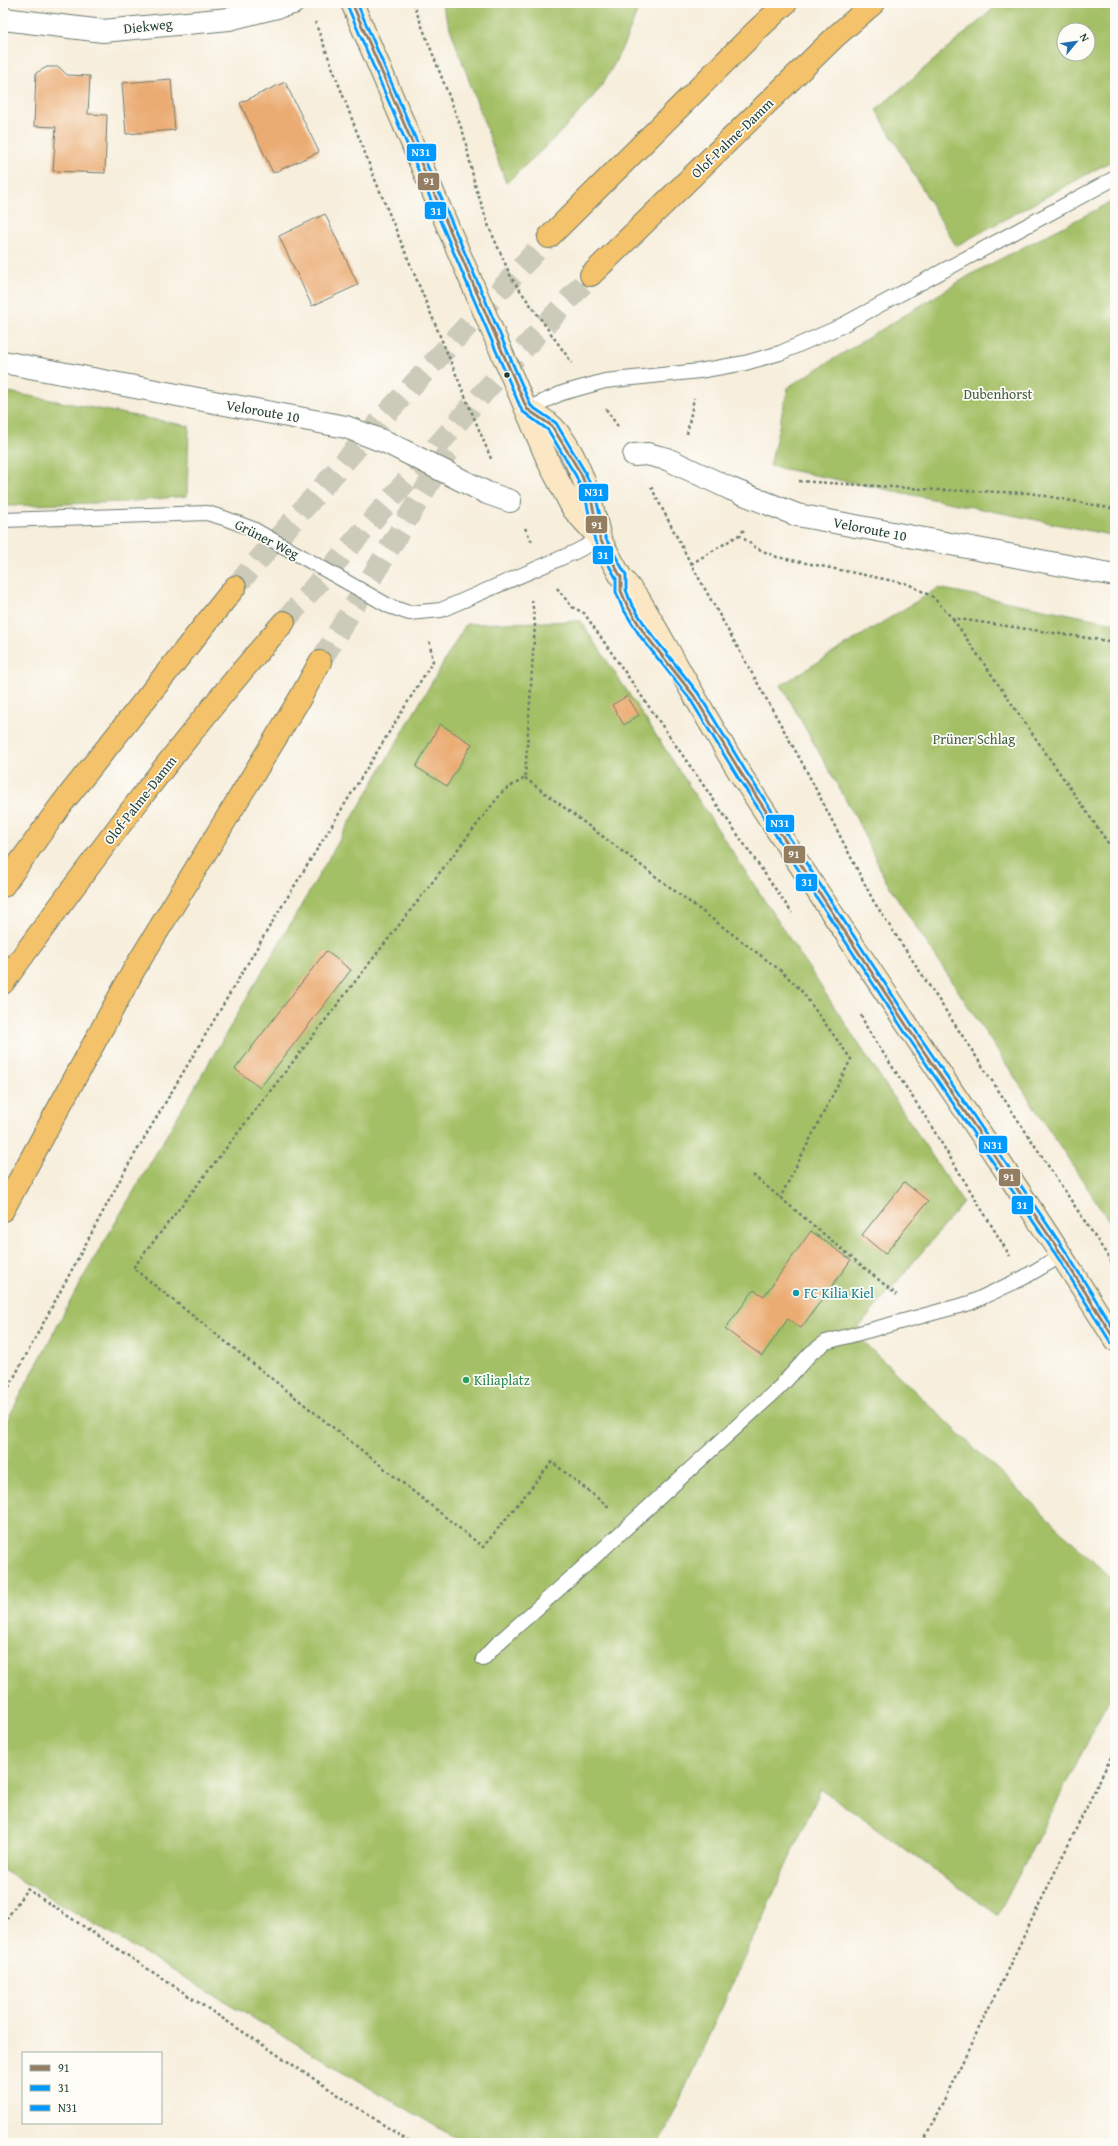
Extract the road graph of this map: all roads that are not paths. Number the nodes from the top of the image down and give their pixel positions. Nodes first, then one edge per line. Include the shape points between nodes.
1 (293, 3) edge
2 (352, 3) edge
3 (786, 3) edge
4 (874, 3) edge
5 (3, 19) edge
6 (1115, 178) edge
7 (549, 237) tunnel mouth
8 (591, 276) tunnel mouth
9 (3, 362) edge
10 (528, 409) junction
11 (634, 455) road end
12 (510, 501) road end
13 (3, 520) edge
14 (600, 539) junction
15 (1115, 575) edge
16 (235, 587) tunnel mouth
17 (284, 622) tunnel mouth
18 (320, 662) tunnel mouth
19 (3, 886) edge
20 (3, 983) edge
21 (3, 1210) edge
22 (1062, 1255) junction
23 (1115, 1340) edge
24 (483, 1659) dead end

1 - 5 street, Diekweg via 229,19 103,31
2 - 10 street
3 - 7 highway
4 - 8 highway, Olof-Palme-Damm via 836,36
6 - 10 lane via 836,328 780,353 745,363 605,380 562,393
9 - 12 street, Veloroute 10 via 346,427 388,443 487,493
10 - 14 street via 549,463 573,509
11 - 15 street, Veloroute 10 via 654,455 676,463 758,501 797,515
13 - 14 lane, Grüner Weg via 207,513 253,529 398,611 409,613 442,610
14 - 22 street via 621,577 639,598 741,773
16 - 19 highway via 61,805
17 - 20 highway, Olof-Palme-Damm via 228,686
18 - 21 highway via 135,968
22 - 23 street
22 - 24 lane via 1023,1278 970,1303 826,1342 811,1353 780,1387

